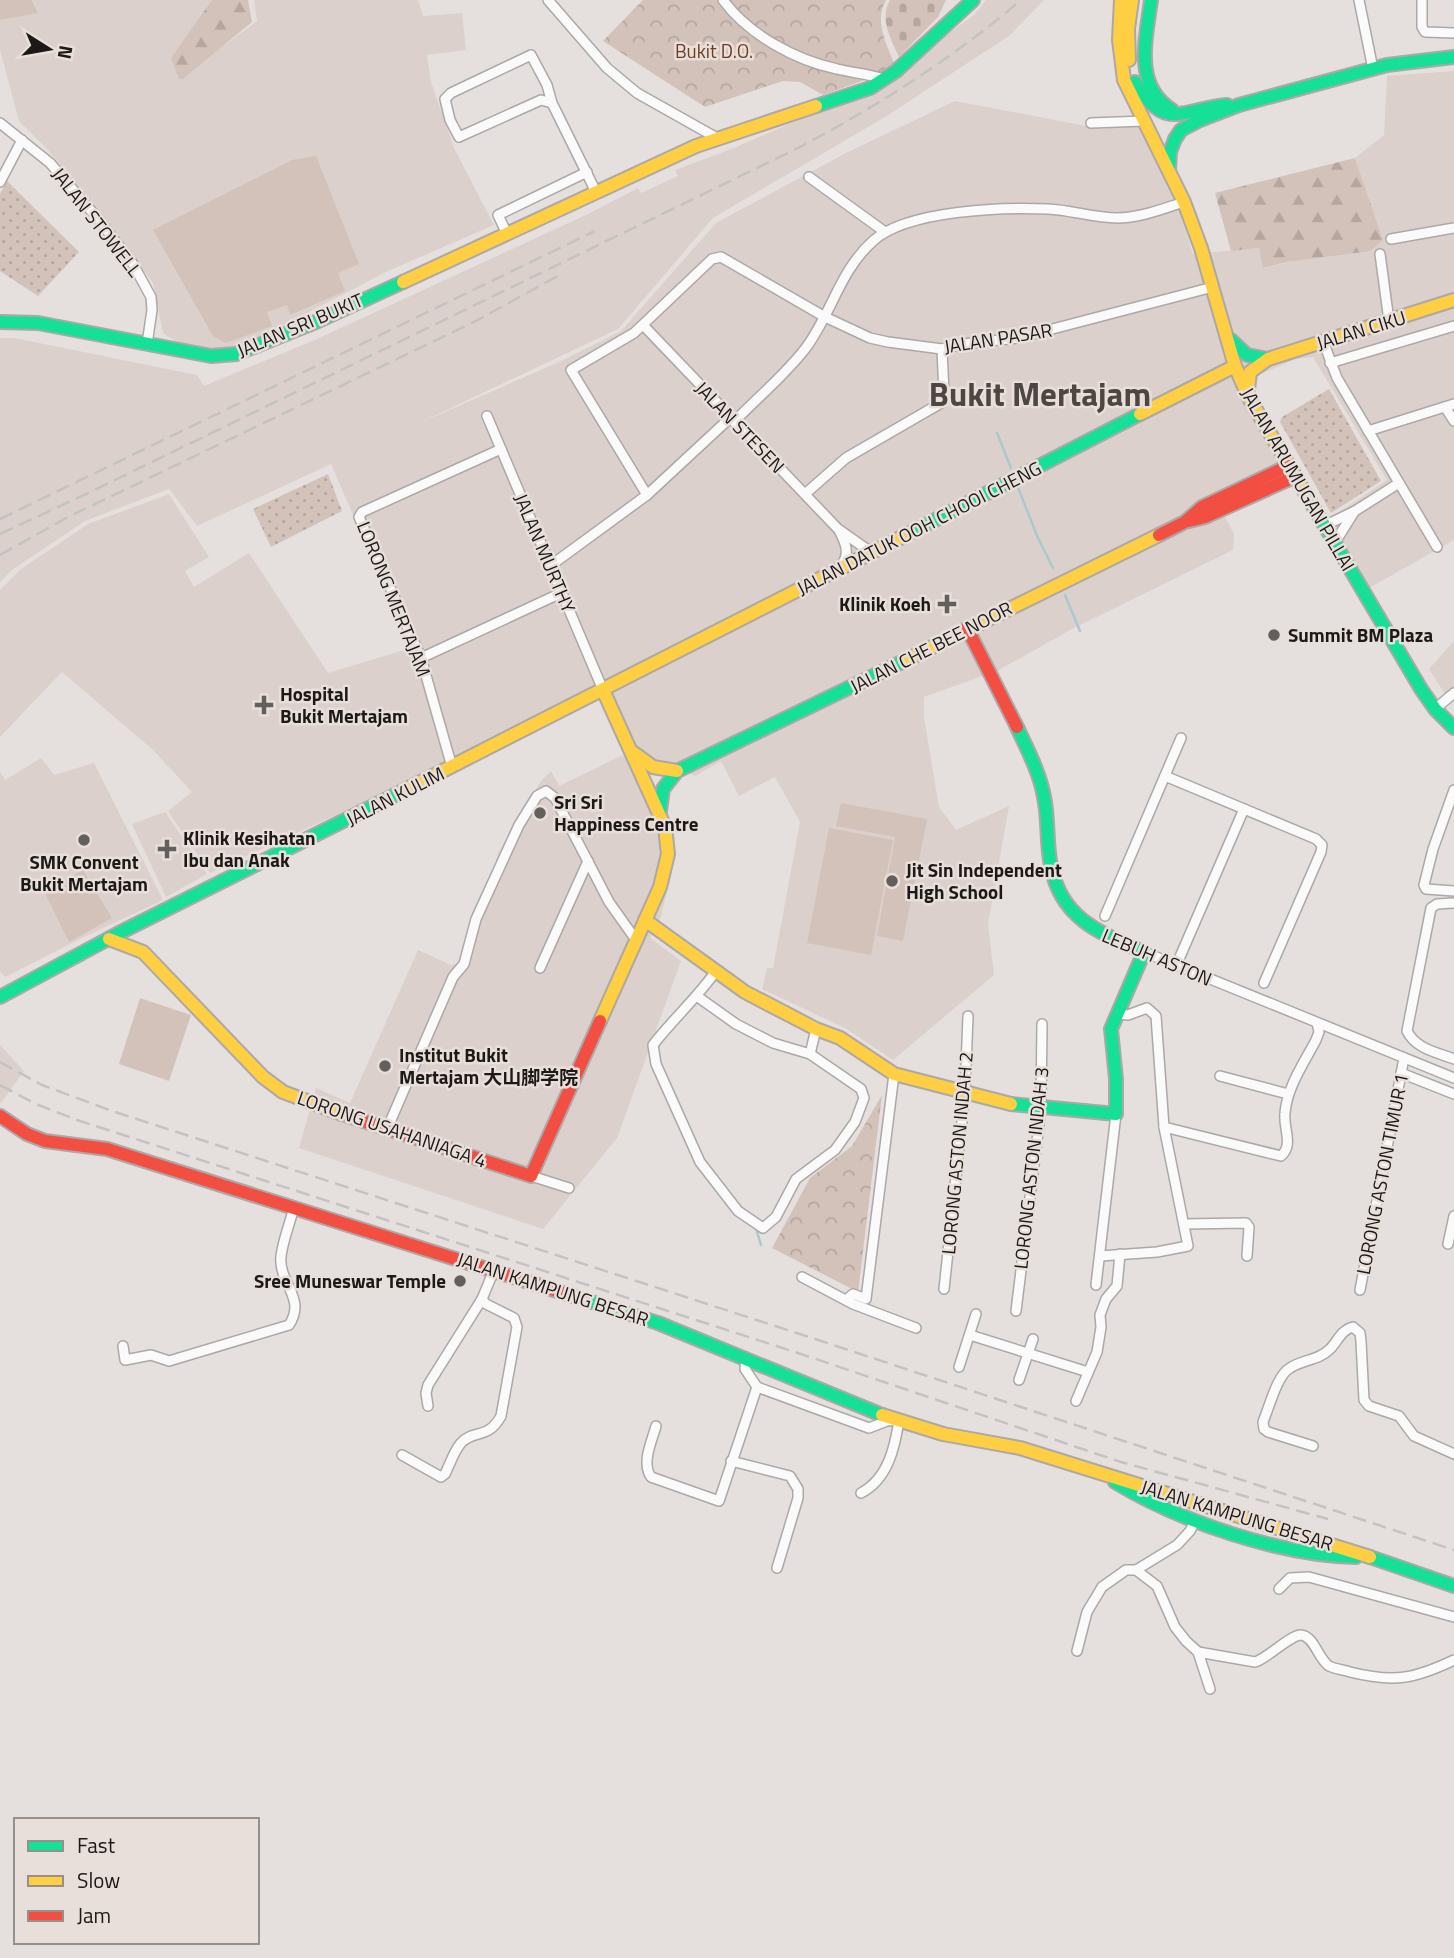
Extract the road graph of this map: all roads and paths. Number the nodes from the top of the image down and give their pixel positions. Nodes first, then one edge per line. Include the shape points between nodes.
1 (548, 0) edge
2 (723, 0) edge
3 (973, 0) edge
4 (1113, 0) edge
5 (1121, 0) edge
6 (1132, 0) edge
7 (1151, 0) edge
8 (1359, 0) edge
9 (1422, 0) edge
10 (1454, 33) edge
11 (1454, 57) edge
12 (1373, 69) junction
13 (1127, 75) junction
14 (884, 79) junction
15 (552, 103) junction
16 (1239, 105) junction
17 (1185, 113) junction
18 (1144, 121) junction
19 (0, 123) edge
20 (1091, 123) dead end
21 (717, 138) junction
22 (22, 140) junction
23 (0, 160) edge
24 (1169, 169) junction
25 (5, 172) junction
26 (587, 172) junction
27 (809, 177) dead end
28 (0, 182) edge
29 (596, 191) junction
30 (1184, 202) junction
31 (1454, 228) edge
32 (886, 232) junction
33 (506, 234) junction
34 (1391, 239) dead end
35 (1380, 254) dead end
36 (1213, 287) junction
37 (1454, 300) edge
38 (825, 317) junction
39 (1389, 321) junction
40 (0, 322) edge
41 (643, 325) junction
42 (1454, 326) edge
43 (1228, 336) junction
44 (1324, 341) junction
45 (147, 344) junction
46 (942, 349) junction
47 (1268, 359) junction
48 (1330, 363) junction
49 (1236, 366) junction
50 (1249, 398) junction
51 (1449, 406) edge
52 (486, 416) dead end
53 (732, 420) junction
54 (1454, 421) edge
55 (1368, 431) junction
56 (501, 449) junction
57 (1291, 471) junction
58 (1399, 482) junction
59 (647, 495) junction
60 (805, 495) junction
61 (1354, 511) junction
62 (1324, 526) junction
63 (838, 529) junction
64 (1334, 544) junction
65 (1437, 547) dead end
66 (876, 550) junction
67 (550, 566) junction
68 (837, 570) junction
69 (561, 593) junction
70 (967, 628) junction
71 (421, 658) junction
72 (603, 690) junction
73 (1454, 693) edge
74 (1435, 709) junction
75 (1454, 728) edge
76 (1181, 738) dead end
77 (628, 747) junction
78 (452, 768) junction
79 (677, 771) junction
80 (1165, 776) junction
81 (1454, 790) edge
82 (1244, 809) junction
83 (660, 816) junction
84 (588, 861) junction
85 (1454, 891) edge
86 (1450, 903) edge
87 (160, 914) junction
88 (1105, 916) dead end
89 (645, 920) junction
90 (109, 939) junction
91 (636, 940) junction
92 (143, 952) junction
93 (1144, 952) junction
94 (1176, 966) junction
95 (540, 968) dead end
96 (716, 971) junction
97 (1264, 983) dead end
98 (0, 997) edge
99 (698, 997) junction
100 (1118, 1014) junction
101 (968, 1016) dead end
102 (1317, 1023) junction
103 (1042, 1024) dead end
104 (817, 1029) junction
105 (810, 1054) junction
106 (1404, 1058) junction
107 (1454, 1059) edge
108 (1401, 1073) junction
109 (894, 1074) junction
110 (1220, 1076) dead end
111 (1454, 1078) edge
112 (965, 1093) junction
113 (1288, 1094) junction
114 (1454, 1094) edge
115 (1041, 1108) junction
116 (1116, 1114) junction
117 (0, 1116) edge
118 (1164, 1126) junction
119 (387, 1129) junction
120 (531, 1176) junction
121 (569, 1188) dead end
122 (294, 1207) junction
123 (1454, 1216) edge
124 (1184, 1224) junction
125 (1448, 1244) dead end
126 (1120, 1254) junction
127 (1100, 1256) junction
128 (1247, 1256) dead end
129 (494, 1270) junction
130 (802, 1277) dead end
131 (1096, 1285) dead end
132 (944, 1289) dead end
133 (1360, 1290) dead end
134 (482, 1299) junction
135 (846, 1300) junction
136 (1016, 1311) dead end
137 (976, 1314) dead end
138 (916, 1328) dead end
139 (970, 1335) junction
140 (1033, 1339) dead end
141 (123, 1346) dead end
142 (1028, 1354) junction
143 (746, 1359) junction
144 (959, 1367) dead end
145 (1088, 1371) junction
146 (1019, 1380) dead end
147 (757, 1387) junction
148 (1076, 1401) dead end
149 (428, 1406) dead end
150 (900, 1420) junction
151 (656, 1426) dead end
152 (1313, 1446) dead end
153 (1454, 1454) edge
154 (402, 1455) dead end
155 (731, 1461) junction
156 (1103, 1474) junction
157 (861, 1493) dead end
158 (1195, 1521) junction
159 (1370, 1557) junction
160 (777, 1567) dead end
161 (1136, 1570) junction
162 (1454, 1586) edge
163 (1279, 1589) dead end
164 (1454, 1617) edge
165 (1077, 1651) dead end
166 (1198, 1651) junction
167 (1454, 1660) edge
168 (1210, 1689) dead end

1 - 21 street via 607,68 637,93
2 - 14 street via 757,32 803,58
3 - 14 main road, JALAN SRI BUKIT
4 - 18 main road via 1110,39 1114,76 1124,102
5 - 13 main road via 1117,38 1119,60
6 - 13 main road
7 - 17 main road via 1144,53 1149,83 1160,104
8 - 12 street
9 - 10 street via 1425,32
11 - 12 main road
12 - 16 main road
13 - 17 main road via 1155,111
13 - 18 main road
14 - 21 main road, JALAN SRI BUKIT via 843,98
15 - 15 street via 541,100 459,137 445,99 531,55
15 - 26 street
16 - 17 main road
16 - 24 main road via 1182,128 1171,144
18 - 20 street
18 - 24 main road, JALAN ARUMUGAN PILLAI
19 - 22 street, JALAN STOWELL
21 - 29 main road, JALAN SRI BUKIT
22 - 25 street
22 - 45 street, JALAN STOWELL via 50,163 99,220 146,285 152,310
23 - 25 street
24 - 30 main road, JALAN ARUMUGAN PILLAI
25 - 28 street
26 - 29 street
26 - 33 street via 498,215
27 - 32 street
29 - 33 main road, JALAN SRI BUKIT
30 - 32 street via 1119,218 1050,209 975,212 923,218
30 - 36 main road, JALAN ARUMUGAN PILLAI
31 - 34 street
32 - 38 street via 859,255
33 - 45 main road, JALAN SRI BUKIT via 236,354 211,356
35 - 39 street
36 - 43 main road, JALAN ARUMUGAN PILLAI
36 - 46 street, JALAN PASAR via 1018,338
37 - 39 main road, JALAN CIKU
38 - 41 street, JALAN PASAR via 721,257 705,265
38 - 46 street, JALAN PASAR via 870,338
38 - 53 street via 804,350
39 - 44 main road, JALAN CIKU
40 - 45 main road, JALAN SRI BUKIT via 38,323
41 - 53 street, JALAN STESEN
41 - 59 street via 571,370
42 - 48 street
43 - 47 main road via 1247,355
43 - 49 main road, JALAN ARUMUGAN PILLAI
44 - 47 main road, JALAN CIKU
44 - 48 street
46 - 60 street via 941,402 846,458
47 - 50 main road via 1250,372
48 - 55 street
49 - 50 main road, JALAN ARUMUGAN PILLAI
49 - 66 main road, JALAN DATUK OOH CHOOI CHENG
50 - 57 main road, JALAN ARUMUGAN PILLAI
51 - 54 street
51 - 55 street
52 - 56 street, JALAN MURTHY
53 - 59 street
53 - 60 street, JALAN STESEN
55 - 58 street
56 - 67 street, JALAN MURTHY
56 - 71 street, LORONG MERTAJAM via 359,517
57 - 62 main road, JALAN ARUMUGAN PILLAI
57 - 70 main road, JALAN CHE BEE NOOR via 1205,517 1185,522
58 - 61 street
58 - 65 street
59 - 67 street
60 - 63 street, JALAN STESEN
61 - 62 street
61 - 64 street
62 - 64 main road, JALAN ARUMUGAN PILLAI
63 - 66 street, JALAN STESEN via 865,548
63 - 68 street via 846,554
64 - 74 main road, JALAN ARUMUGAN PILLAI
66 - 68 main road, JALAN DATUK OOH CHOOI CHENG
67 - 69 street, JALAN MURTHY
68 - 72 main road, JALAN DATUK OOH CHOOI CHENG
69 - 71 street
69 - 72 street, JALAN MURTHY
70 - 79 main road, JALAN CHE BEE NOOR
70 - 93 main road, LEBUH ASTON via 1040,781 1050,870 1059,896 1075,916 1101,934
71 - 78 street, LORONG MERTAJAM
72 - 77 main road
72 - 78 main road, JALAN KULIM
73 - 74 street
74 - 75 main road, JALAN ARUMUGAN PILLAI
76 - 80 street
77 - 79 main road via 649,766
77 - 83 main road
78 - 87 main road, JALAN KULIM
79 - 83 main road via 661,793
80 - 82 street
80 - 88 street
81 - 85 street via 1424,885 1426,889
82 - 94 street
82 - 97 street via 1322,845
83 - 89 main road via 668,838 668,862
84 - 91 street
84 - 95 street
84 - 119 street via 555,798 546,791 537,796 519,825 477,919 464,964 453,977
86 - 107 street via 1431,908 1407,1031 1419,1046
87 - 90 main road, JALAN KULIM
87 - 92 main road via 140,936
89 - 91 main road
89 - 96 main road
90 - 92 main road
90 - 98 main road, JALAN KULIM
91 - 120 main road
92 - 119 main road, LORONG USAHANIAGA 4 via 262,1077 307,1103
93 - 94 street, LEBUH ASTON
93 - 100 main road
94 - 102 street, LEBUH ASTON
96 - 99 street
96 - 104 main road via 745,992
99 - 105 street via 773,1043
99 - 105 street via 653,1045 656,1064 700,1162 738,1211 763,1228 776,1217 796,1179 835,1150 855,1122 864,1098 860,1089
100 - 116 main road via 1111,1030
100 - 118 street via 1147,1008 1156,1016
101 - 112 street, LORONG ASTON INDAH 2
102 - 106 street, LEBUH ASTON
102 - 113 street via 1316,1040
103 - 115 street, LORONG ASTON INDAH 3
104 - 105 street
104 - 109 main road via 856,1047
106 - 108 street, LORONG ASTON TIMUR 1
106 - 111 street, LEBUH ASTON
108 - 114 street
108 - 133 street, LORONG ASTON TIMUR 1
109 - 112 main road
109 - 135 street via 866,1299 853,1294
110 - 113 street
112 - 115 main road
112 - 132 street, LORONG ASTON INDAH 2
113 - 118 street via 1284,1115 1288,1145 1281,1156
115 - 116 main road
115 - 136 street, LORONG ASTON INDAH 3
116 - 127 street
117 - 122 main road, JALAN KAMPUNG BESAR via 46,1142 95,1146
118 - 124 street
119 - 120 main road, LORONG USAHANIAGA 4
120 - 121 street, LORONG USAHANIAGA 4
122 - 129 main road, JALAN KAMPUNG BESAR
122 - 141 street via 281,1258 296,1305 289,1325 169,1361 151,1355 125,1360
123 - 125 street
124 - 126 street via 1188,1246
124 - 128 street via 1246,1223
126 - 127 street
126 - 145 street via 1117,1286 1100,1315 1099,1344
127 - 131 street
129 - 134 street
129 - 143 main road, JALAN KAMPUNG BESAR via 658,1323
130 - 135 street
134 - 149 street via 428,1385
134 - 154 street via 514,1318 517,1327 501,1416 483,1435 459,1445 441,1476
135 - 138 street
137 - 139 street
139 - 142 street
139 - 144 street
140 - 142 street
142 - 145 street
142 - 146 street
143 - 147 street via 745,1369
143 - 150 main road, JALAN KAMPUNG BESAR
145 - 148 street
147 - 150 street via 869,1428
147 - 155 street
150 - 156 main road, JALAN KAMPUNG BESAR via 943,1434 1020,1448
150 - 157 street via 890,1461
151 - 155 street via 647,1462 652,1477 719,1501
152 - 153 street via 1268,1432 1264,1422 1286,1370 1317,1359 1353,1327 1360,1333 1364,1400 1399,1416 1414,1436
155 - 160 street via 790,1476 798,1489
156 - 158 main road, JALAN KAMPUNG BESAR via 1138,1496
156 - 159 main road, JALAN KAMPUNG BESAR
158 - 159 main road, JALAN KAMPUNG BESAR via 1324,1556
158 - 161 street via 1177,1545
159 - 162 main road, JALAN KAMPUNG BESAR
161 - 165 street via 1126,1570 1102,1587 1087,1612
161 - 166 street via 1157,1586 1175,1627
163 - 164 street via 1290,1578 1309,1577
166 - 167 street via 1255,1662 1303,1635 1328,1666 1379,1678 1409,1678
166 - 168 street

